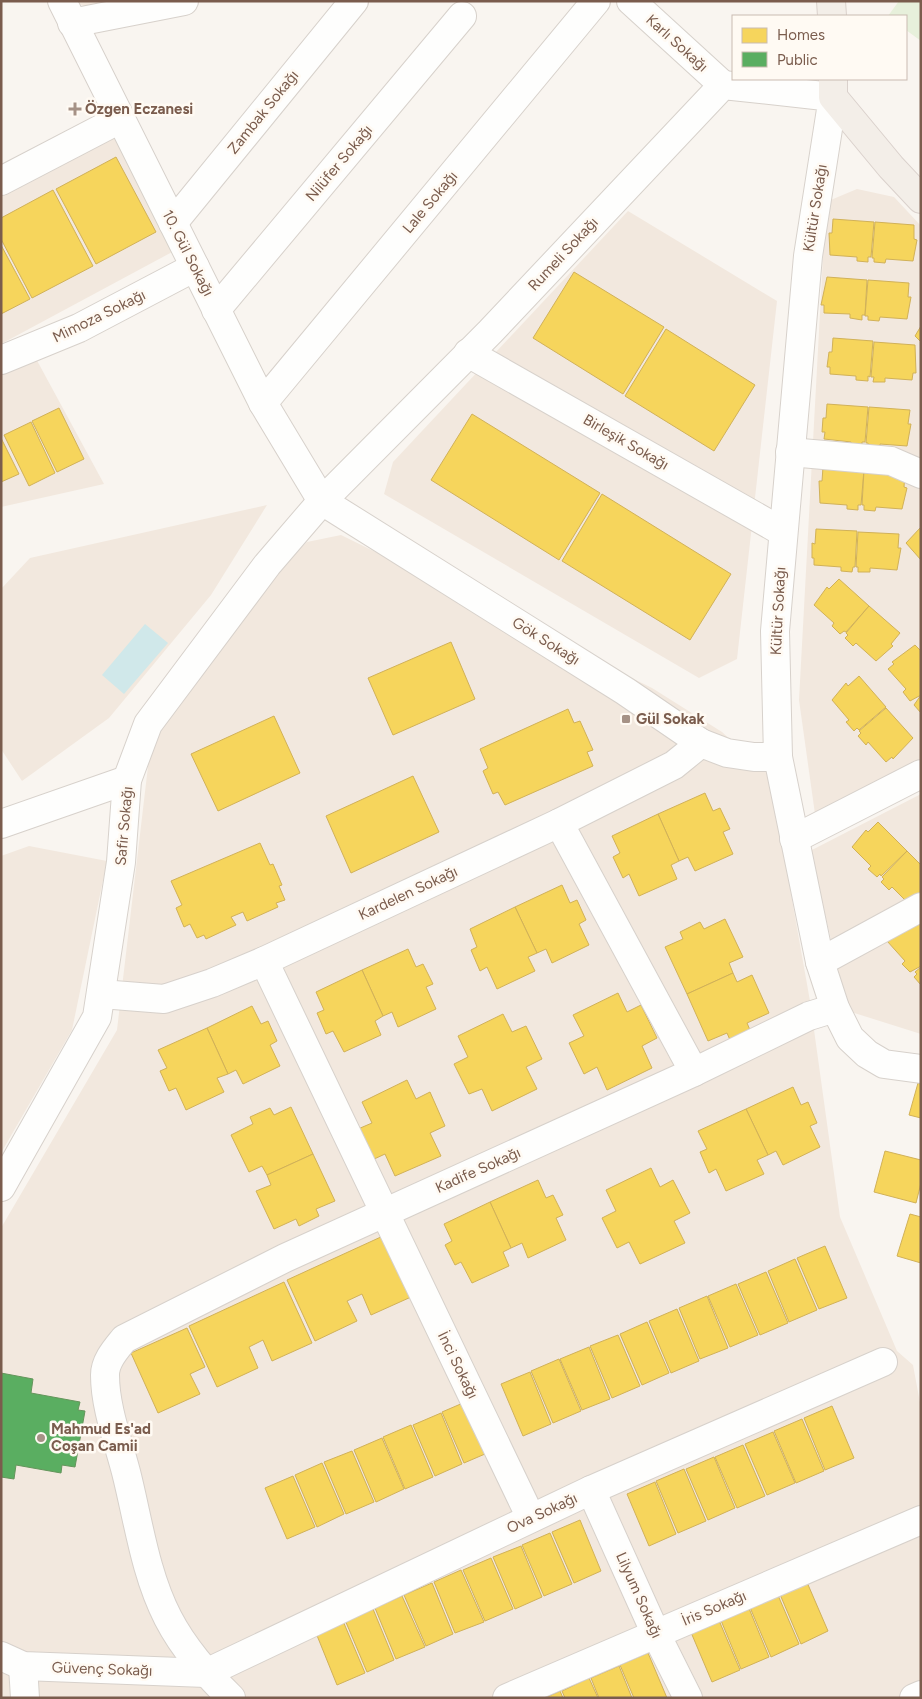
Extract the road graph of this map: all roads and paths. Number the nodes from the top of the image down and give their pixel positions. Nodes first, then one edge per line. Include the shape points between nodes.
1 (184, 1) edge
2 (354, 1) edge
3 (596, 1) edge
4 (631, 1) edge
5 (831, 1) edge
6 (67, 12) edge
7 (832, 15) edge
8 (462, 16) dead end
9 (723, 85) junction
10 (833, 88) edge
11 (120, 118) junction
12 (1, 181) edge
13 (921, 198) edge
14 (173, 223) junction
15 (195, 267) junction
16 (216, 310) junction
17 (468, 353) junction
18 (1, 360) edge
19 (263, 403) junction
20 (790, 452) junction
21 (921, 474) edge
22 (322, 500) junction
23 (783, 532) junction
24 (701, 743) junction
25 (778, 756) junction
26 (921, 774) edge
27 (127, 780) junction
28 (559, 823) junction
29 (1, 824) edge
30 (794, 839) junction
31 (921, 907) edge
32 (264, 962) junction
33 (820, 962) junction
34 (101, 994) junction
35 (835, 1008) junction
36 (921, 1069) edge
37 (694, 1072) junction
38 (1, 1187) edge
39 (386, 1212) junction
40 (883, 1362) dead end
41 (591, 1490) junction
42 (532, 1518) junction
43 (921, 1520) edge
44 (655, 1632) junction
45 (12, 1661) edge
46 (206, 1673) junction
47 (921, 1694) edge
48 (25, 1698) edge
49 (231, 1698) edge
50 (507, 1698) edge
51 (688, 1698) edge
52 (914, 1698) edge

1 - 6 street
2 - 14 street, Zambak Sokağı
3 - 19 street, Lale Sokağı
4 - 9 street, Karlı Sokağı
5 - 7 main road
6 - 11 street, 10. Gül Sokağı
8 - 16 street, Nilüfer Sokağı
9 - 10 street
9 - 17 street, Rumeli Sokağı
10 - 13 main road via 890,167
10 - 20 street, Kültür Sokağı via 808,256
11 - 12 street
11 - 14 street, 10. Gül Sokağı
14 - 15 street, 10. Gül Sokağı
15 - 16 street, 10. Gül Sokağı
15 - 18 street, Mimoza Sokağı via 79,328
16 - 19 street, 10. Gül Sokağı
17 - 22 street, Rumeli Sokağı
17 - 23 street, Birleşik Sokağı
19 - 22 street, 10. Gül Sokağı
20 - 21 street via 891,461
20 - 23 street, Kültür Sokağı
22 - 24 street, Gök Sokağı via 625,691
22 - 27 street, Safir Sokağı via 267,565 148,724
23 - 25 street, Kültür Sokağı via 775,631
24 - 25 street, Gök Sokağı via 727,753
24 - 28 street, Kardelen Sokağı via 674,765
25 - 30 street, Kültür Sokağı
26 - 30 street
27 - 29 street
27 - 34 street, Safir Sokağı via 121,862
28 - 32 street, Kardelen Sokağı
28 - 37 street
30 - 33 street, Kültür Sokağı
31 - 33 street
32 - 34 street, Kardelen Sokağı via 164,998
32 - 39 street, İnci Sokağı
33 - 35 street, Kültür Sokağı
34 - 38 street, Safir Sokağı via 97,1017
35 - 36 street, Kültür Sokağı via 850,1038 867,1054 884,1064
35 - 37 street, Kadife Sokağı via 809,1016
37 - 39 street, Kadife Sokağı
39 - 42 street, İnci Sokağı
39 - 46 street, Kadife Sokağı via 124,1338 110,1357 105,1374 110,1409 155,1585 182,1643
40 - 41 street, Ova Sokağı
41 - 42 street, Ova Sokağı
41 - 44 street, Lilyum Sokağı
42 - 46 street, Ova Sokağı
43 - 44 street, İris Sokağı
44 - 50 street, İris Sokağı
44 - 51 street, Lilyum Sokağı
45 - 46 street, Güvenç Sokağı
45 - 48 street
46 - 49 street
47 - 52 street

